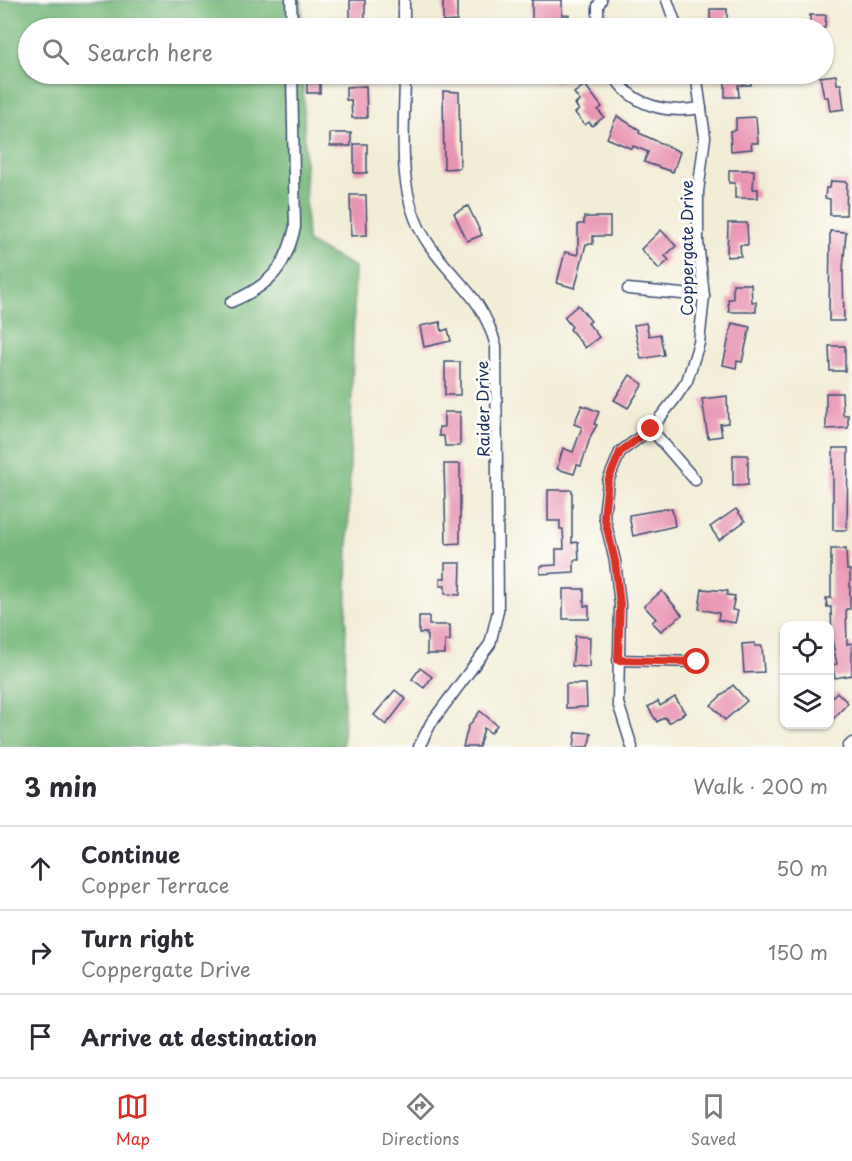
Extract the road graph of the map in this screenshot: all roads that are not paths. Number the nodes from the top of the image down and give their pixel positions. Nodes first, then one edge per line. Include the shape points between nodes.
1 (291, 0) edge
2 (404, 0) edge
3 (601, 0) edge
4 (667, 0) edge
5 (292, 18) edge
6 (404, 18) edge
7 (598, 18) edge
8 (673, 18) edge
9 (292, 84) edge
10 (405, 84) edge
11 (619, 84) edge
12 (697, 84) edge
13 (700, 108) junction
14 (627, 289) dead end
15 (704, 296) junction
16 (231, 302) dead end
17 (651, 429) junction
18 (695, 480) dead end
19 (618, 660) junction
20 (697, 662) dead end
21 (852, 743) edge
22 (418, 747) edge
23 (632, 747) edge
24 (848, 747) edge

1 - 5 street
2 - 6 street
3 - 7 street
4 - 8 street
9 - 16 street via 292,240 281,267 269,280
10 - 22 street, Raider Drive via 406,179 415,219 426,241 480,304 496,346 498,611 490,644 431,723
11 - 13 street via 655,108
12 - 13 street, Coppergate Drive
13 - 15 street, Coppergate Drive via 705,137 698,192 698,242
14 - 15 street
15 - 17 street, Coppergate Drive via 699,343 687,381
17 - 18 street
17 - 19 street, Coppergate Drive via 620,452 608,481 604,516 620,605
19 - 20 street
19 - 23 street, Coppergate Drive via 618,703
21 - 24 street

